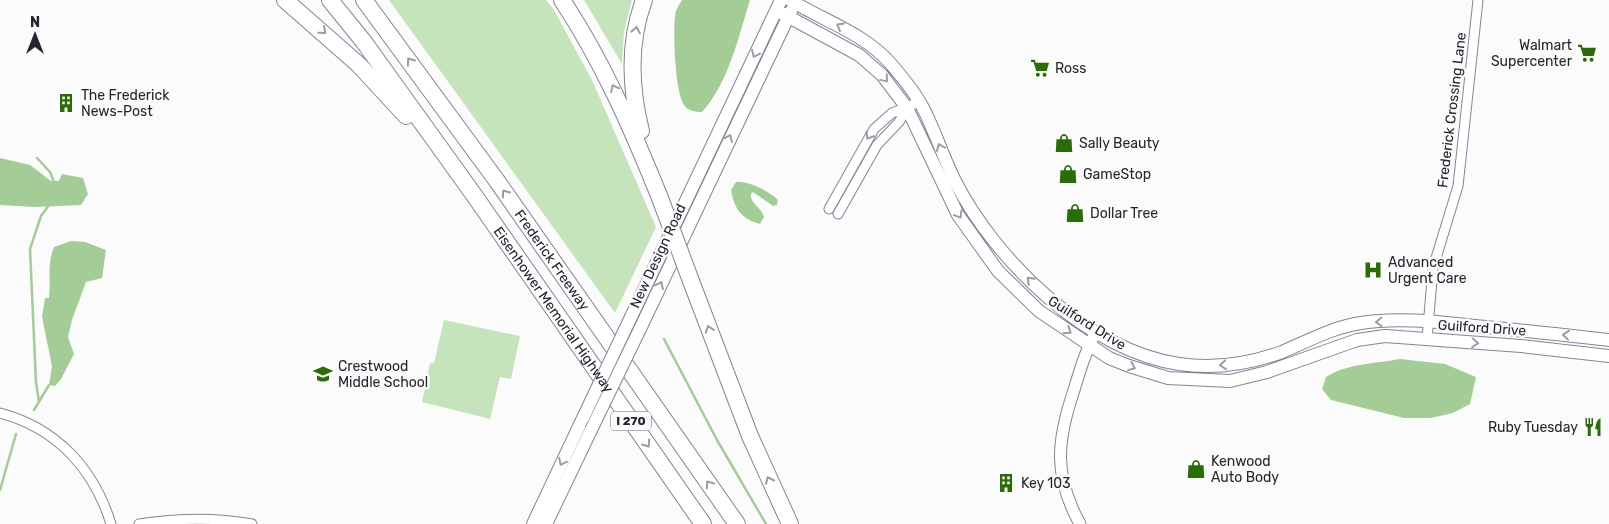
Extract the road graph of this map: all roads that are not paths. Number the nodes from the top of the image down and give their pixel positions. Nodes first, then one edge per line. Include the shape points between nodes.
1 (285, 0) edge
2 (330, 0) edge
3 (364, 0) edge
4 (562, 0) edge
5 (644, 0) edge
6 (1478, 0) edge
7 (793, 1) edge
8 (778, 5) edge
9 (788, 16) junction
10 (919, 102) junction
11 (907, 108) junction
12 (474, 196) junction
13 (660, 198) junction
14 (828, 210) dead end
15 (838, 214) dead end
16 (1427, 321) junction
17 (1096, 332) junction
18 (1427, 339) junction
19 (1609, 340) edge
20 (1089, 344) junction
21 (1609, 356) edge
22 (0, 413) edge
23 (111, 524) edge
24 (139, 524) edge
25 (252, 524) edge
26 (532, 524) edge
27 (546, 524) edge
28 (703, 524) edge
29 (737, 524) edge
30 (790, 524) edge
31 (1080, 524) edge

1 -> 12 highway via 359,65
2 - 12 highway via 364,42
29 -> 3 highway, Frederick Freeway via 497,181
13 -> 4 highway via 617,94
13 -> 5 highway via 640,130 633,88 634,40
6 - 16 street, Frederick Crossing Lane via 1458,186 1433,268
7 - 9 main road, New Design Road
10 -> 7 main road, Guilford Drive via 881,53 839,25
8 - 9 main road, Guilford Drive
8 -> 26 main road, New Design Road, bridge
9 -> 11 main road, Guilford Drive via 869,62
27 -> 9 main road, New Design Road, bridge
10 - 11 street
17 -> 10 main road, Guilford Drive via 1038,288 1000,248 963,196
11 -> 14 street via 892,113 874,129
11 - 15 street via 900,122 877,145
11 -> 20 main road, Guilford Drive via 946,192 975,241 998,271 1028,302
12 -> 28 highway, Eisenhower Memorial Highway / I 270
30 -> 13 highway, bridge via 750,436
16 -> 17 main road, Guilford Drive via 1382,321 1342,327 1261,358 1216,366 1178,364 1146,357
16 - 18 street, Frederick Crossing Lane
19 -> 16 main road, Guilford Drive
17 - 20 street
20 -> 18 main road, Guilford Drive via 1109,358 1149,374 1183,381 1216,382 1267,372 1357,340 1385,336
18 -> 21 main road, Guilford Drive
20 - 31 street via 1064,418 1059,445 1064,486
22 - 23 street via 38,428 72,453 94,482
24 - 25 street via 185,519

